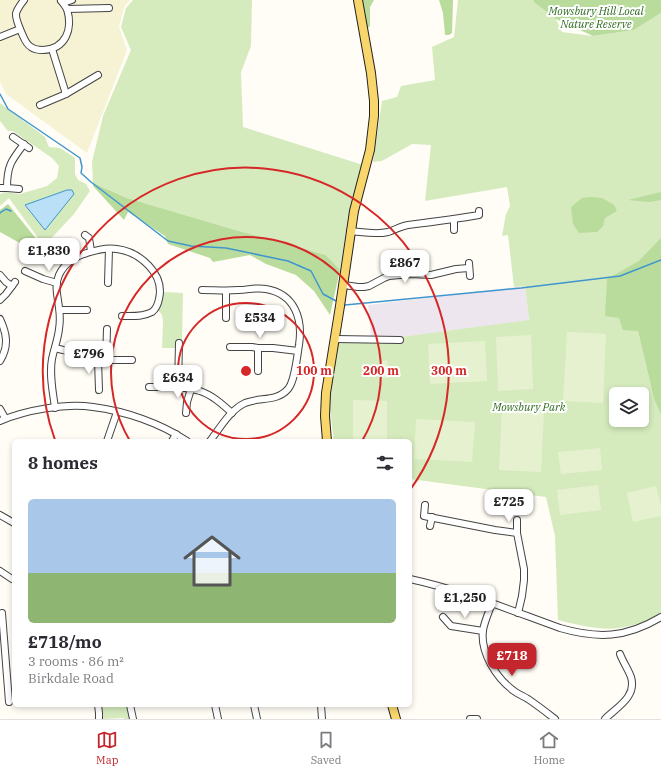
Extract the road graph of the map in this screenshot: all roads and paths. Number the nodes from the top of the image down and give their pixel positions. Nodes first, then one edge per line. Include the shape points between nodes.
1 (24, 0) edge
2 (72, 0) edge
3 (358, 0) edge
4 (62, 2) edge
5 (109, 8) dead end
6 (67, 9) junction
7 (20, 29) junction
8 (0, 37) edge
9 (52, 49) junction
10 (98, 75) dead end
11 (66, 94) junction
12 (40, 105) dead end
13 (13, 137) dead end
14 (0, 188) edge
15 (7, 188) junction
16 (19, 189) dead end
17 (479, 211) dead end
18 (454, 219) junction
19 (454, 230) dead end
20 (350, 231) junction
21 (89, 237) dead end
22 (109, 248) junction
23 (91, 251) junction
24 (25, 271) dead end
25 (0, 274) edge
26 (470, 276) dead end
27 (57, 283) junction
28 (108, 284) dead end
29 (344, 285) junction
30 (202, 290) dead end
31 (226, 291) junction
32 (0, 300) edge
33 (60, 310) junction
34 (87, 310) dead end
35 (122, 316) dead end
36 (226, 318) dead end
37 (0, 319) edge
38 (107, 329) dead end
39 (335, 339) junction
40 (400, 340) dead end
41 (179, 343) dead end
42 (230, 347) dead end
43 (55, 348) junction
44 (258, 348) junction
45 (298, 351) junction
46 (98, 360) junction
47 (106, 360) junction
48 (132, 360) dead end
49 (0, 361) edge
50 (258, 371) dead end
51 (149, 387) dead end
52 (178, 387) junction
53 (191, 389) junction
54 (99, 390) dead end
55 (55, 408) junction
56 (0, 409) edge
57 (117, 412) junction
58 (186, 413) dead end
59 (232, 413) junction
60 (3, 420) edge
61 (176, 434) junction
62 (108, 439) edge
63 (173, 439) edge
64 (184, 439) edge
65 (212, 439) edge
66 (327, 439) edge
67 (425, 505) dead end
68 (0, 515) edge
69 (432, 518) junction
70 (12, 520) edge
71 (517, 520) dead end
72 (430, 526) dead end
73 (517, 534) junction
74 (1, 574) edge
75 (412, 578) edge
76 (12, 579) dead end
77 (492, 603) junction
78 (2, 613) dead end
79 (518, 613) junction
80 (443, 617) dead end
81 (660, 619) edge
82 (1, 622) edge
83 (483, 631) junction
84 (620, 654) dead end
85 (11, 694) edge
86 (9, 702) dead end
87 (98, 707) edge
88 (130, 707) edge
89 (215, 707) edge
90 (254, 707) edge
91 (322, 707) edge
92 (393, 707) edge
93 (99, 719) edge
94 (133, 719) edge
95 (218, 719) edge
96 (257, 719) edge
97 (322, 719) edge
98 (396, 719) edge
99 (470, 719) edge
100 (477, 719) edge
101 (555, 719) edge
102 (605, 719) edge

1 - 7 street via 16,13
2 - 4 street
3 - 20 main road via 371,73 374,116 370,150
4 - 6 street
5 - 6 street
6 - 9 street via 70,23 67,36
7 - 8 street
7 - 9 street via 32,48
9 - 11 street
10 - 11 street
11 - 12 street
13 - 15 street via 26,146 9,165
14 - 15 street
15 - 16 street
17 - 18 street via 480,215
18 - 19 street
18 - 20 street via 437,220 371,234
20 - 29 main road
21 - 23 street
22 - 23 street
22 - 28 street
22 - 35 street via 125,251 141,259 157,277 160,290 157,307 152,311 140,316
23 - 27 street via 69,262 63,268
24 - 27 street
25 - 32 street via 6,282 13,284
26 - 29 street via 469,266 431,275 389,276 364,287
27 - 33 street
29 - 39 main road
30 - 31 street
31 - 36 street
31 - 45 street via 267,289 288,300 300,321
33 - 34 street
33 - 43 street
37 - 49 street via 6,346
38 - 47 street
39 - 40 street
39 - 66 main road via 326,393
41 - 52 street
42 - 44 street
43 - 46 street
43 - 55 street via 51,372
44 - 45 street
44 - 50 street
45 - 59 street via 292,382 282,395 245,403
46 - 47 street
46 - 54 street
47 - 48 street
51 - 52 street
52 - 53 street
53 - 58 street
53 - 59 street via 210,396
55 - 57 street via 92,406
55 - 60 street via 22,413
56 - 60 street
57 - 61 street via 133,415
57 - 62 street
59 - 65 street
61 - 63 street
61 - 64 street
67 - 69 street via 424,516
68 - 70 street
69 - 72 street
69 - 73 street
71 - 73 street
73 - 79 street via 524,569
74 - 76 street
75 - 77 street
77 - 79 street
77 - 83 street
78 - 82 street
79 - 81 street via 572,632 606,635 633,631
80 - 83 street via 450,628
82 - 85 street
83 - 101 street via 487,656 500,677 514,691
84 - 102 street via 631,678 631,693 628,699
85 - 86 street
87 - 93 street
88 - 94 street
89 - 95 street
90 - 96 street
91 - 97 street
92 - 98 main road
99 - 100 street

